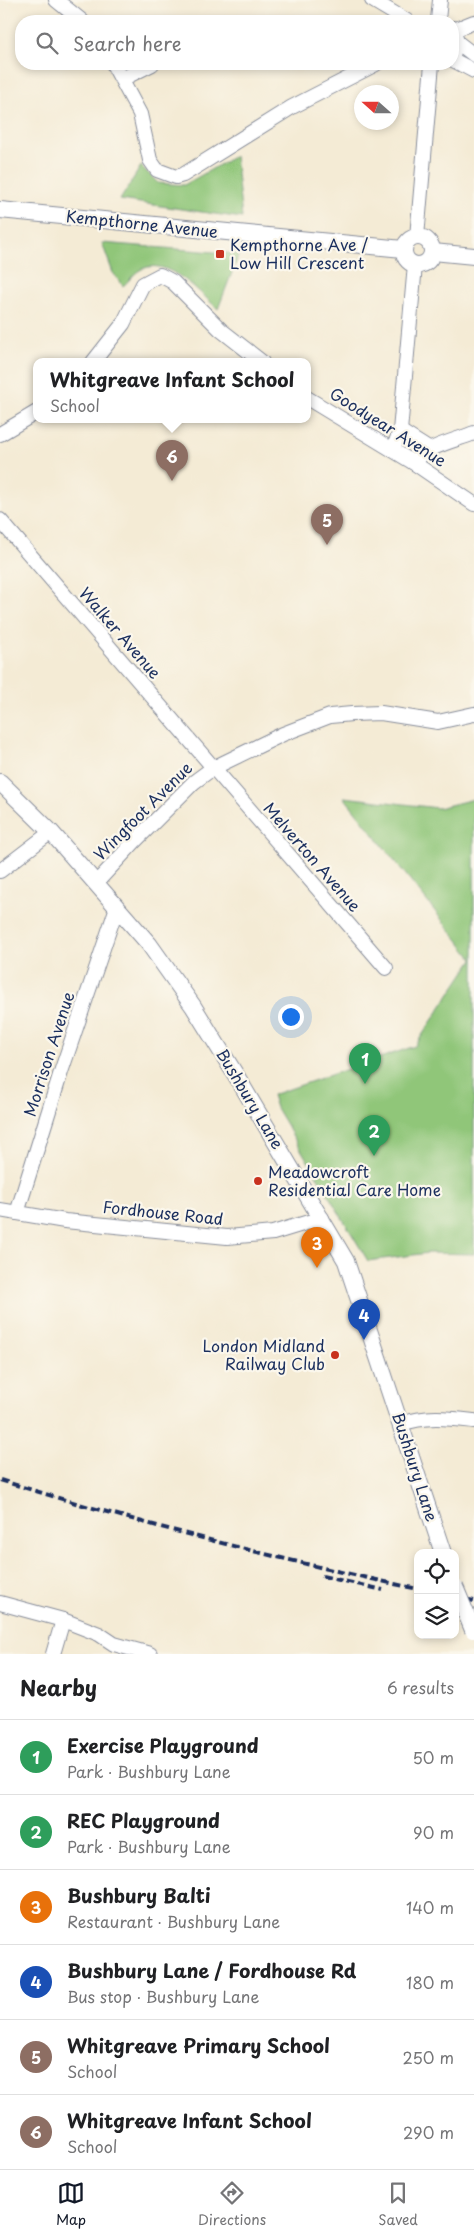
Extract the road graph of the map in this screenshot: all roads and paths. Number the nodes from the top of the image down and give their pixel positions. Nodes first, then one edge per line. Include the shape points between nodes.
1 (56, 0) edge
2 (372, 0) edge
3 (440, 0) edge
4 (75, 15) edge
5 (396, 15) edge
6 (443, 15) edge
7 (474, 22) edge
8 (459, 27) edge
9 (459, 42) edge
10 (474, 55) edge
11 (459, 63) edge
12 (117, 70) edge
13 (140, 70) edge
14 (364, 70) edge
15 (431, 70) edge
16 (474, 71) edge
17 (122, 79) junction
18 (0, 210) edge
19 (417, 236) junction
20 (403, 249) junction
21 (433, 252) junction
22 (474, 256) edge
23 (415, 265) junction
24 (96, 358) edge
25 (257, 358) edge
26 (311, 400) edge
27 (33, 414) edge
28 (400, 431) junction
29 (0, 434) edge
30 (474, 434) edge
31 (393, 450) junction
32 (430, 450) junction
33 (414, 463) junction
34 (474, 504) edge
35 (0, 520) edge
36 (474, 714) edge
37 (212, 768) junction
38 (0, 782) edge
39 (50, 832) junction
40 (0, 871) edge
41 (96, 883) junction
42 (117, 907) junction
43 (386, 968) dead end
44 (0, 1210) edge
45 (18, 1213) junction
46 (322, 1218) junction
47 (474, 1421) edge
48 (401, 1424) junction
49 (442, 1549) edge
50 (458, 1594) edge
51 (0, 1603) edge
52 (62, 1620) junction
53 (474, 1631) edge
54 (53, 1654) edge
55 (150, 1654) edge

1 - 4 street
2 - 5 street
3 - 6 street
7 - 8 street
9 - 10 street
11 - 16 street
12 - 17 street
13 - 17 street
14 - 17 street via 292,107 176,177 157,170 150,160 140,114
15 - 19 street
18 - 20 street, Kempthorne Avenue
19 - 20 street via 408,240
19 - 21 street via 429,242
20 - 23 street via 406,259
21 - 22 street
21 - 23 street via 427,262
23 - 28 street
24 - 25 street via 123,324 143,284 160,274
26 - 31 street, Goodyear Avenue
27 - 29 street
28 - 31 street
28 - 32 street
30 - 32 street
31 - 33 street, Goodyear Avenue
32 - 33 street
33 - 34 street, Goodyear Avenue
35 - 37 street, Walker Avenue
36 - 37 street, Wingfoot Avenue via 438,722 381,714 330,716
37 - 41 street, Wingfoot Avenue via 188,788
37 - 43 street, Melverton Avenue
38 - 39 street, Bushbury Lane
39 - 40 street
39 - 41 street, Bushbury Lane
41 - 42 street, Bushbury Lane
42 - 45 street, Morrison Avenue
42 - 46 street, Bushbury Lane via 193,1006
44 - 45 street, Fordhouse Road
45 - 46 street, Fordhouse Road via 65,1221 227,1237 273,1233
46 - 48 street, Bushbury Lane via 346,1261
47 - 48 street via 433,1417
48 - 49 street, Bushbury Lane
50 - 53 street, bridge
51 - 52 street
52 - 54 street
52 - 55 street via 99,1634 114,1644

